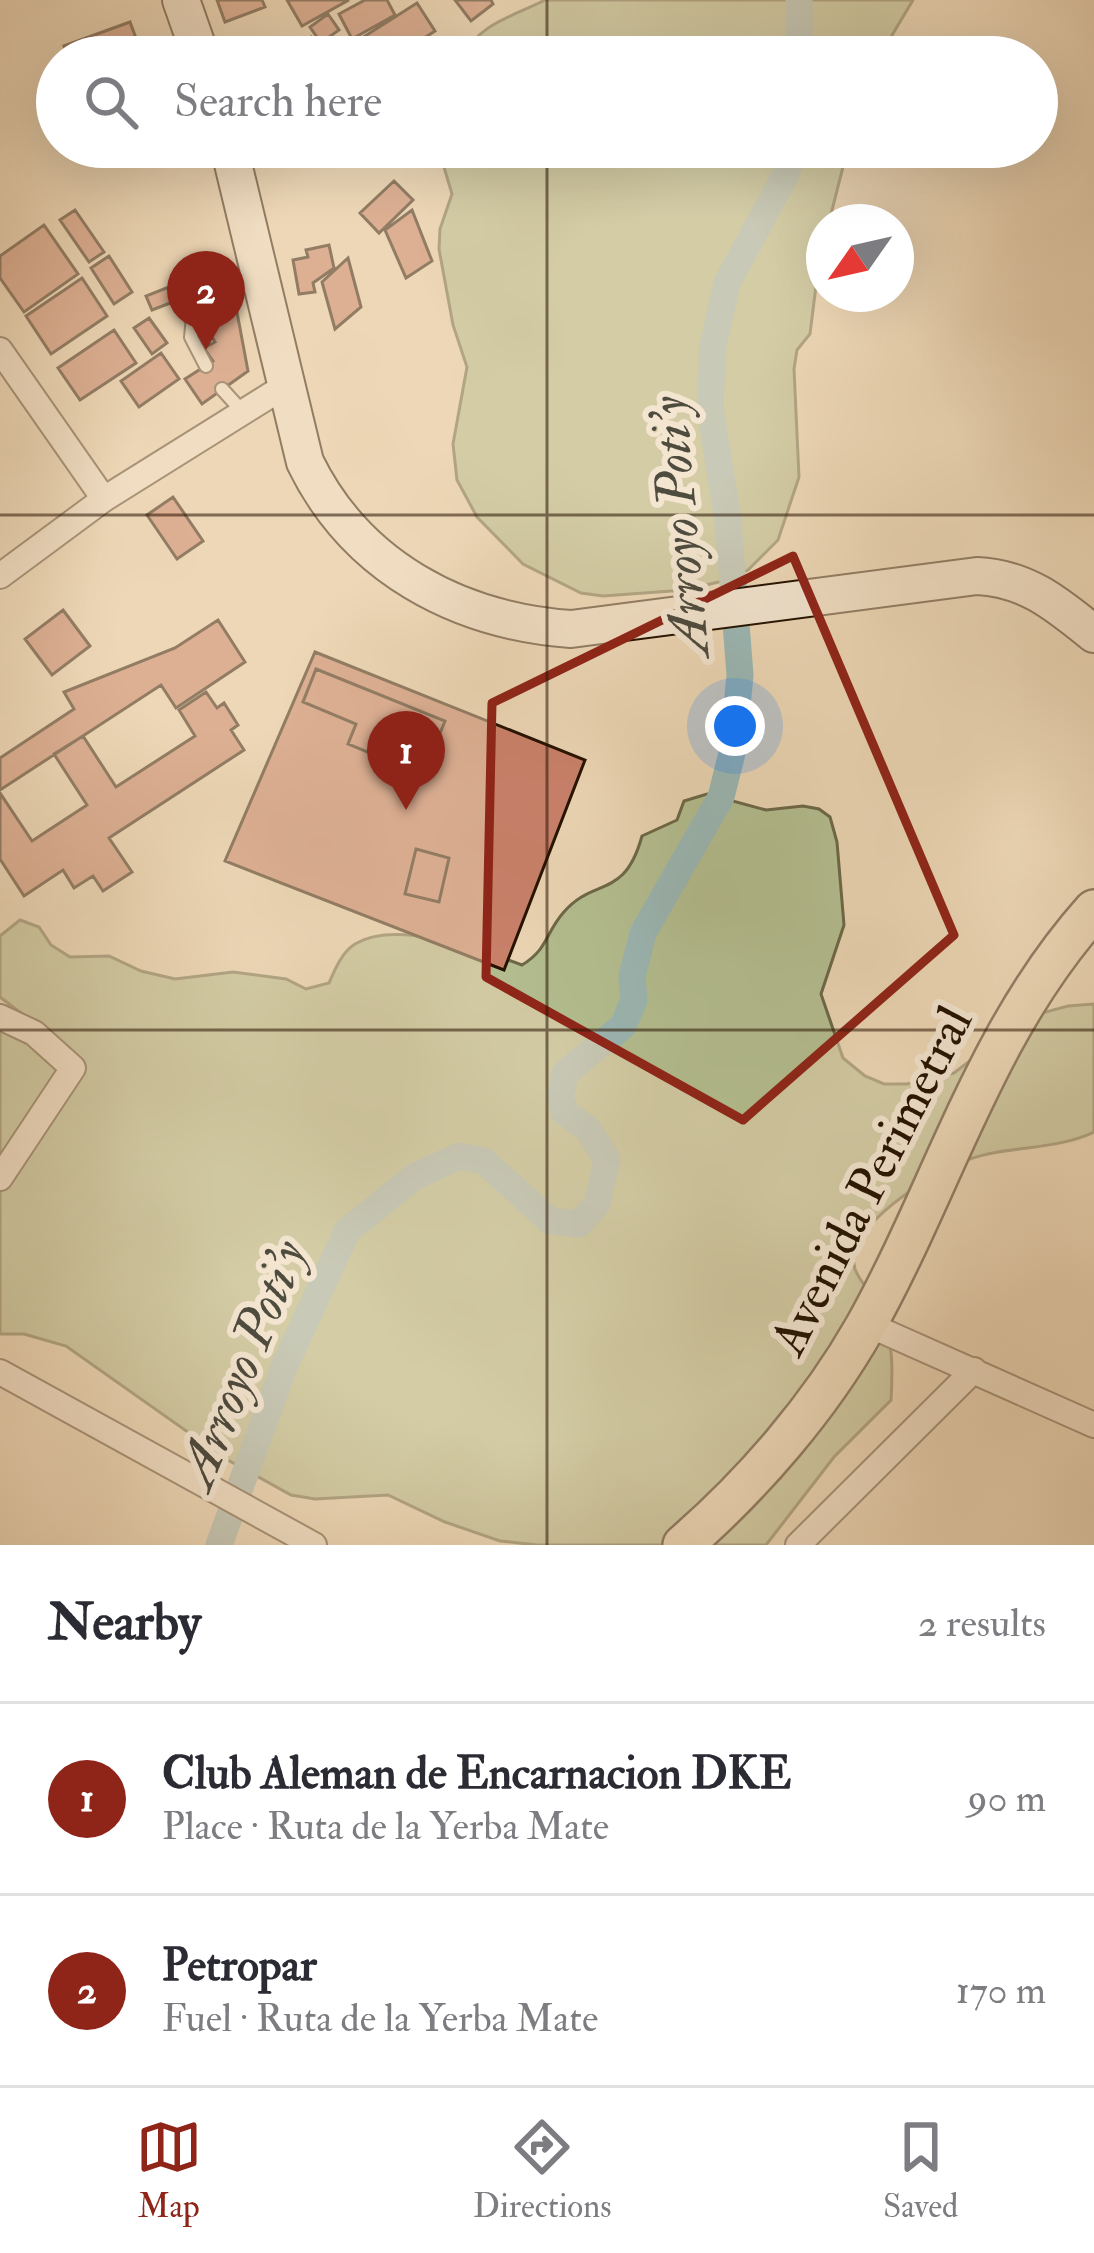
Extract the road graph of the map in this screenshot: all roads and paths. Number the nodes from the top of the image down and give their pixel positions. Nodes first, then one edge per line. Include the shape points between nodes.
1 (181, 0) edge
2 (194, 36) edge
3 (235, 168) edge
4 (261, 275) junction
5 (0, 350) edge
6 (206, 366) dead end
7 (285, 386) junction
8 (222, 389) dead end
9 (243, 412) junction
10 (104, 499) junction
11 (0, 576) edge
12 (948, 582) junction
13 (1094, 634) edge
14 (1094, 666) edge
15 (1094, 910) edge
16 (0, 1017) edge
17 (0, 1178) edge
18 (867, 1324) junction
19 (974, 1370) junction
20 (0, 1372) edge
21 (1094, 1425) edge
22 (309, 1542) edge
23 (683, 1545) edge
24 (798, 1545) edge

1 - 2 main road
3 - 4 main road
4 - 6 lane via 193,316 191,338
4 - 7 main road
5 - 10 street
7 - 9 street
7 - 12 main road via 305,462 344,524 441,598 528,626 589,628
8 - 9 lane
9 - 10 street
10 - 11 street
12 - 13 main road via 976,576 1027,585
12 - 14 main road via 1004,595
15 - 18 main road, Avenida Perimetral via 996,1048
16 - 17 street via 34,1033 73,1068
18 - 19 street
18 - 23 main road, Avenida Perimetral via 785,1438
19 - 21 street
19 - 24 street
20 - 22 street

